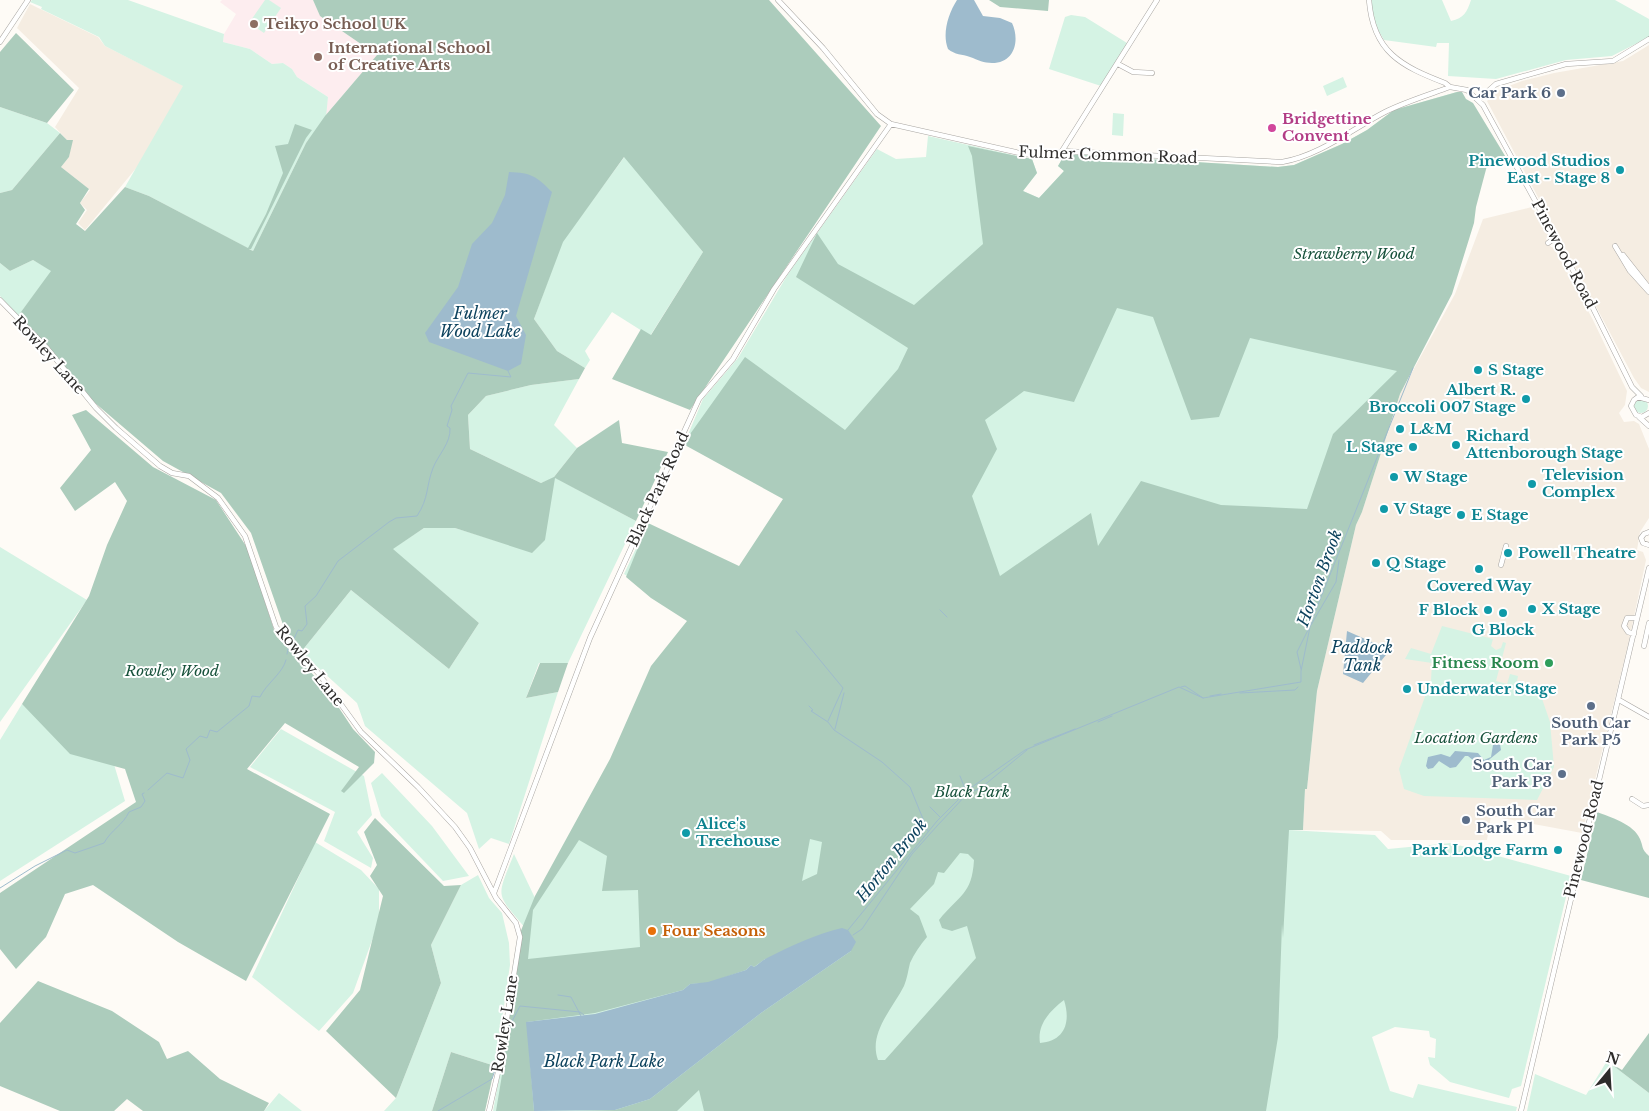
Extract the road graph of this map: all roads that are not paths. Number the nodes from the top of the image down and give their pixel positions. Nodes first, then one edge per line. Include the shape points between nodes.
1 (28, 0) edge
2 (778, 0) edge
3 (1157, 0) edge
4 (1369, 0) edge
5 (1649, 39) edge
6 (0, 42) edge
7 (1118, 64) junction
8 (1152, 73) dead end
9 (1450, 87) junction
10 (1478, 100) junction
11 (892, 124) junction
12 (1062, 151) junction
13 (1555, 238) junction
14 (1548, 243) dead end
15 (1649, 290) edge
16 (0, 300) edge
17 (1632, 388) junction
18 (1641, 396) junction
19 (1648, 399) edge
20 (1632, 402) junction
21 (1649, 413) edge
22 (1639, 416) junction
23 (1649, 418) edge
24 (1649, 426) edge
25 (1648, 531) edge
26 (1648, 545) edge
27 (1506, 546) dead end
28 (1649, 552) edge
29 (1501, 566) dead end
30 (1649, 568) edge
31 (1637, 618) junction
32 (1636, 625) junction
33 (1649, 625) edge
34 (1634, 634) junction
35 (1644, 646) dead end
36 (1619, 700) junction
37 (1649, 718) edge
38 (1632, 800) dead end
39 (1649, 805) edge
40 (494, 893) junction
41 (489, 1111) edge
42 (1521, 1111) edge

1 - 6 street
2 - 11 street, Fulmer Common Road via 823,48 877,114
3 - 7 street
4 - 9 street, Pinewood Road via 1377,36 1390,53 1409,69 1445,82
5 - 10 street via 1613,60 1566,64 1496,84
7 - 8 street via 1133,72
7 - 12 street
9 - 10 street, Pinewood Road via 1467,90
9 - 12 street, Fulmer Common Road via 1387,111 1322,148 1282,162
10 - 13 street, Pinewood Road
11 - 12 street, Fulmer Common Road via 1024,154 1041,156
11 - 40 street, Black Park Road via 774,289 733,359 699,399 590,638
13 - 14 street
13 - 17 street, Pinewood Road
15 - 15 street via 1630,271 1615,246
16 - 40 street, Rowley Lane via 46,347 116,428 160,466 172,473 189,476 218,498 245,536 276,627 319,674 361,732 455,827
17 - 18 street, Pinewood Road
17 - 20 street, Pinewood Road
18 - 19 street
18 - 20 street
20 - 22 street via 1632,412
21 - 22 street
21 - 23 street
22 - 24 street
25 - 26 street via 1642,540
26 - 28 street
27 - 29 street
30 - 31 street, Pinewood Road
31 - 32 street, Pinewood Road
31 - 34 street via 1627,618 1624,626
32 - 33 street
32 - 34 street, Pinewood Road
33 - 35 street
34 - 36 street, Pinewood Road
36 - 37 street
36 - 42 street, Pinewood Road
38 - 39 street
40 - 41 street, Rowley Lane via 516,923 520,937

